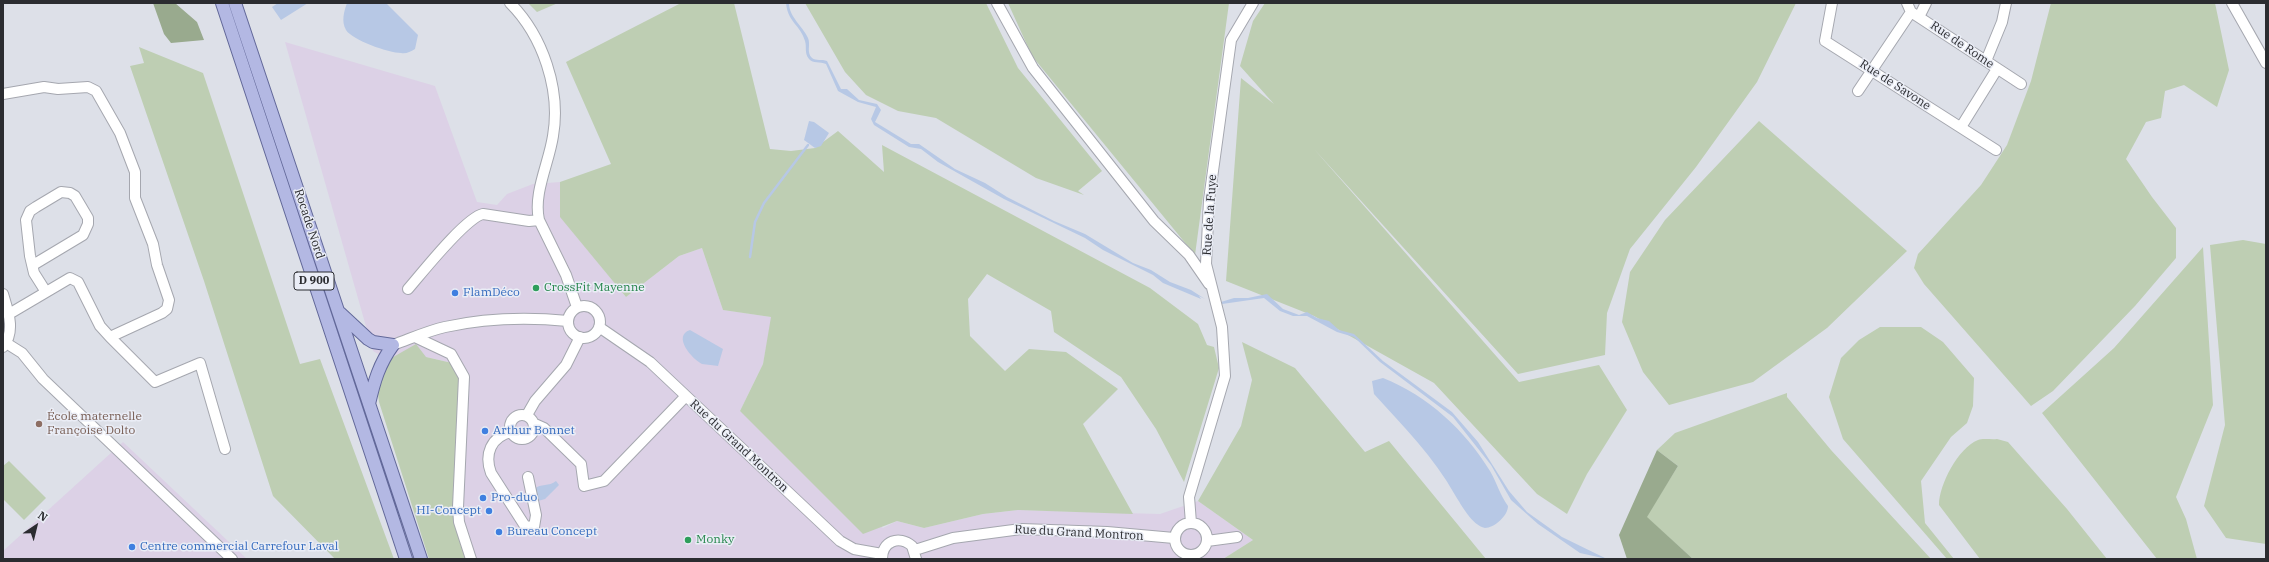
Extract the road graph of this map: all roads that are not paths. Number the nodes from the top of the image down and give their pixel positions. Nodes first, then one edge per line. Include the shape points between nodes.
1 (222, 3) edge
2 (234, 3) edge
3 (510, 3) edge
4 (997, 3) edge
5 (1253, 3) edge
6 (1832, 3) edge
7 (1926, 3) edge
8 (2006, 3) edge
9 (2232, 3) edge
10 (1912, 10) edge
11 (1986, 61) junction
12 (2266, 63) edge
13 (1998, 69) junction
14 (1872, 70) junction
15 (2022, 84) dead end
16 (1858, 91) dead end
17 (3, 94) edge
18 (1961, 127) junction
19 (1996, 150) dead end
20 (538, 220) junction
21 (33, 265) junction
22 (1212, 288) junction
23 (408, 289) dead end
24 (46, 292) junction
25 (3, 294) edge
26 (577, 307) junction
27 (336, 309) junction
28 (9, 314) junction
29 (568, 321) junction
30 (599, 327) junction
31 (110, 337) junction
32 (415, 337) junction
33 (580, 337) junction
34 (4, 344) edge
35 (393, 345) junction
36 (686, 396) junction
37 (369, 404) junction
38 (528, 415) junction
39 (535, 424) junction
40 (511, 432) junction
41 (225, 450) dead end
42 (528, 477) dead end
43 (1191, 523) junction
44 (1237, 537) dead end
45 (1174, 538) junction
46 (1207, 541) junction
47 (916, 555) edge
48 (882, 557) edge
49 (1188, 557) edge
50 (232, 559) edge
51 (406, 559) edge
52 (421, 559) edge
53 (471, 559) edge

1 - 51 main road, Rocade Nord / D 900
2 - 27 main road, Rocade Nord / D 900
3 - 20 street via 530,30 543,54 552,79 553,135 537,205
4 - 22 street via 1033,68 1154,221 1189,255
5 - 22 street, Rue de la Fuye via 1231,40 1209,200 1206,264
6 - 14 street, Rue de Savone via 1825,41
7 - 10 street
8 - 11 street via 2002,22
9 - 12 street
10 - 11 street, Rue de Rome
10 - 14 street
11 - 13 street, Rue de Rome
13 - 15 street, Rue de Rome
13 - 18 street
14 - 16 street
14 - 18 street, Rue de Savone
17 - 31 street via 44,87 93,88 120,133 135,172 135,198 153,244 169,300 167,309 162,313
18 - 19 street, Rue de Savone
20 - 23 street via 477,215
20 - 26 street via 566,275
21 - 21 street via 26,220 28,215 61,192 70,192 88,218 83,235
21 - 24 street via 34,273
22 - 43 street, Rue de la Fuye via 1222,327 1225,376 1190,497
24 - 28 street
24 - 31 street via 70,278 75,279 100,326
25 - 28 street
26 - 29 street via 570,312
26 - 30 street via 582,305 593,308 599,316
27 - 35 main road via 368,339
27 - 37 main road, Rocade Nord / D 900
28 - 34 street via 10,325
29 - 32 street via 510,318 445,327
29 - 33 street via 571,331
30 - 33 street via 594,335
30 - 36 street, Rue du Grand Montron via 650,362
31 - 41 street via 155,382 200,363
32 - 35 street
32 - 53 street via 451,354 464,377 458,507 459,522
33 - 38 street via 566,365 534,402
34 - 50 street via 22,353 43,379
35 - 37 main road via 383,358
36 - 39 street via 604,481 584,486 580,464 544,428
36 - 48 street, Rue du Grand Montron via 840,542
37 - 52 main road, Rocade Nord / D 900
38 - 39 street
38 - 40 street via 520,415 513,419
39 - 40 street via 534,432 528,438 517,438
40 - 42 street via 496,440 487,454 488,464 525,526 534,527 536,515
43 - 45 street via 1178,529
43 - 46 street via 1204,530
44 - 46 street
45 - 47 street, Rue du Grand Montron via 1108,532 1021,529 954,538
45 - 49 street via 1177,548
46 - 49 street via 1203,550
47 - 48 street via 908,542 897,540 887,545

